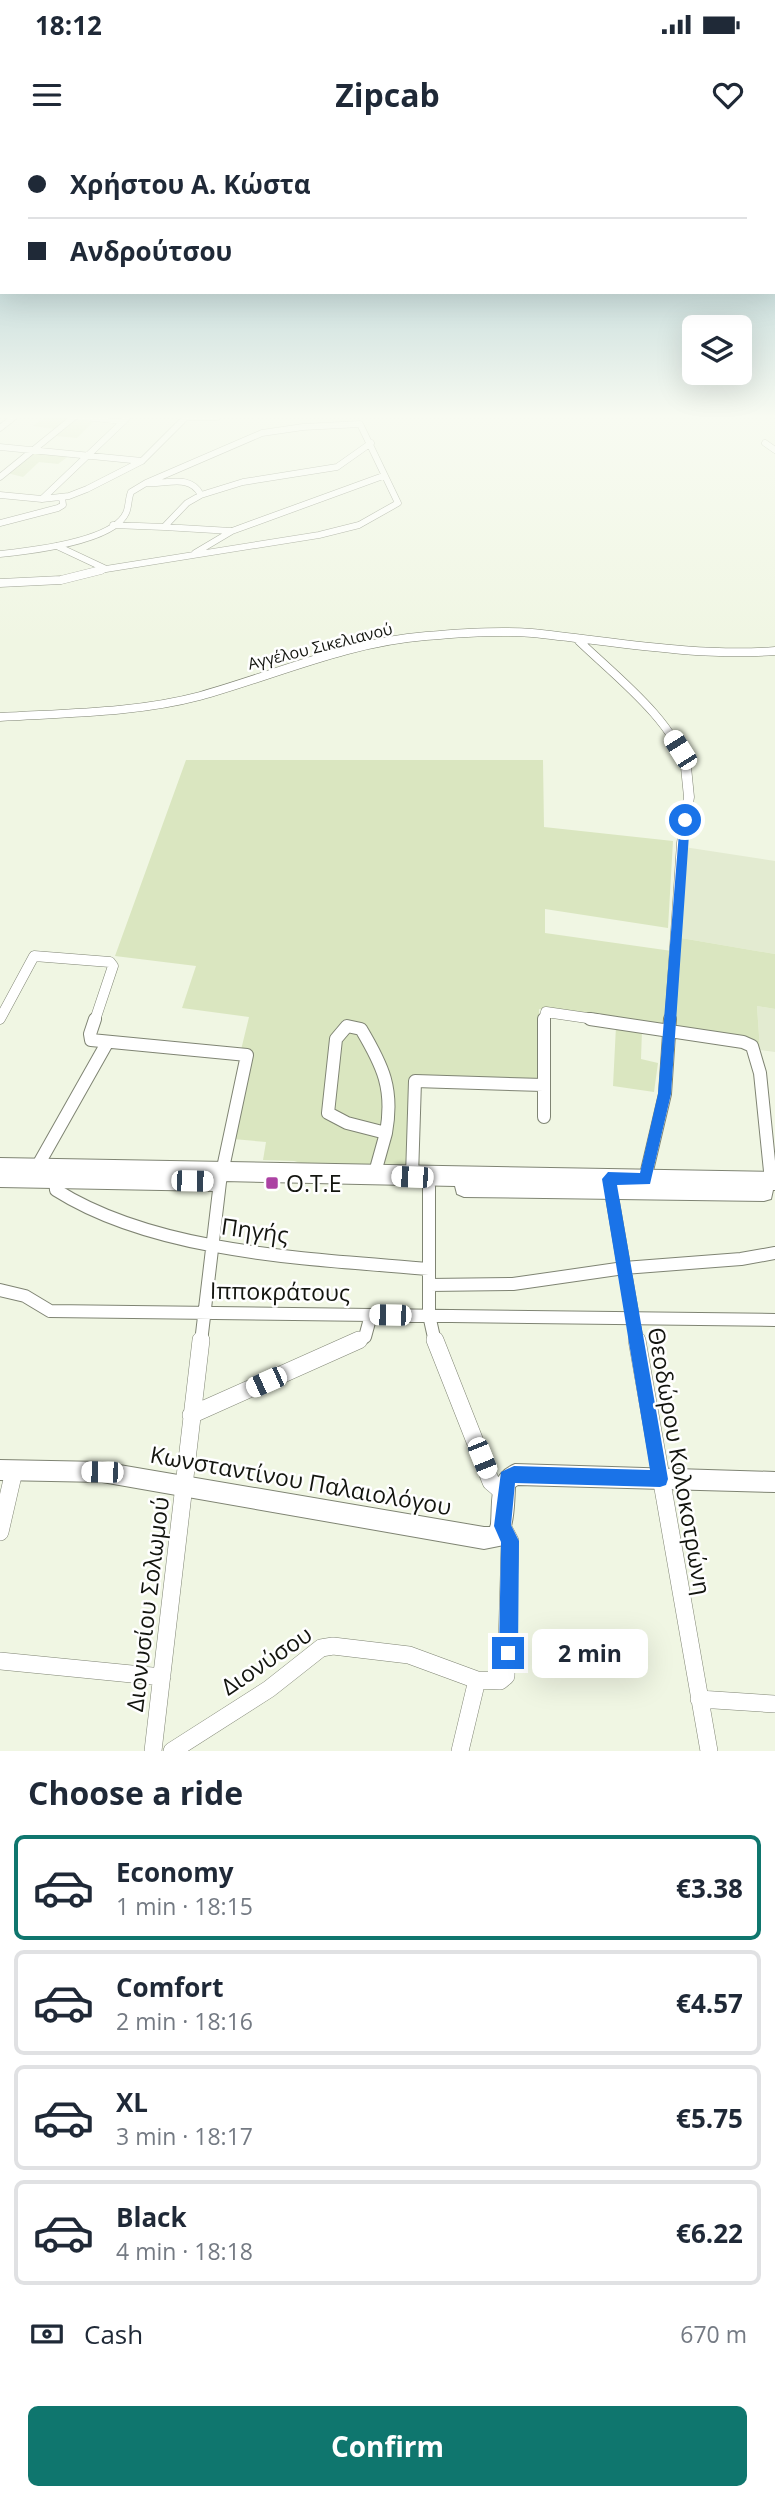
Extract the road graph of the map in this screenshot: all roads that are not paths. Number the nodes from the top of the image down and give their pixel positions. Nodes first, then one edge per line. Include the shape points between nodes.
1 (49, 492) edge
2 (77, 492) edge
3 (131, 492) edge
4 (210, 492) edge
5 (339, 492) edge
6 (392, 492) edge
7 (0, 495) edge
8 (201, 495) joint
9 (62, 497) junction
10 (42, 499) junction
11 (0, 522) edge
12 (113, 525) junction
13 (164, 527) junction
14 (232, 531) junction
15 (57, 546) junction
16 (0, 554) edge
17 (190, 556) junction
18 (106, 569) junction
19 (0, 583) edge
20 (579, 641) junction
21 (775, 651) edge
22 (0, 718) edge
23 (0, 1019) edge
24 (669, 1029) junction
25 (107, 1043) junction
26 (542, 1085) junction
27 (544, 1117) dead end
28 (387, 1133) junction
29 (0, 1167) edge
30 (37, 1167) junction
31 (374, 1175) junction
32 (221, 1176) junction
33 (412, 1177) junction
34 (0, 1178) edge
35 (55, 1179) junction
36 (645, 1179) junction
37 (610, 1185) junction
38 (774, 1185) edge
39 (429, 1187) junction
40 (213, 1246) junction
41 (775, 1254) edge
42 (624, 1268) junction
43 (429, 1269) junction
44 (429, 1284) junction
45 (0, 1290) edge
46 (204, 1312) junction
47 (370, 1315) junction
48 (429, 1315) junction
49 (632, 1318) junction
50 (775, 1320) edge
51 (191, 1415) junction
52 (7, 1470) edge
53 (660, 1479) junction
54 (775, 1482) edge
55 (184, 1486) junction
56 (504, 1493) junction
57 (502, 1526) junction
58 (0, 1532) edge
59 (0, 1661) edge
60 (162, 1677) junction
61 (477, 1680) junction
62 (699, 1699) junction
63 (775, 1704) edge
64 (153, 1751) edge
65 (172, 1751) edge
66 (460, 1751) edge
67 (709, 1751) edge

1 - 10 street
2 - 9 street
3 - 12 street via 125,514
4 - 8 street
5 - 14 street
6 - 17 street via 398,503 359,524
7 - 10 street
8 - 13 street
9 - 10 street
9 - 11 street via 63,505 58,508
12 - 13 street
12 - 15 street
13 - 14 street
14 - 17 street
15 - 16 street
15 - 18 street
17 - 18 street
18 - 19 street via 61,580
20 - 21 street, Αγγέλου Σικελιανού
20 - 22 street, Αγγέλου Σικελιανού via 514,633 424,636 358,648 199,696 124,709
20 - 24 street via 644,705 684,758 689,797
23 - 25 street via 34,956 113,963 90,1034 93,1041
24 - 26 street via 546,1012
24 - 36 street via 665,1094
24 - 38 street via 749,1044 754,1050
25 - 30 street
25 - 32 street, Διονυσίου Σολωμού via 247,1055
26 - 27 street
26 - 33 street via 415,1081
28 - 28 street via 328,1113 336,1039 348,1026 361,1028 385,1072 392,1098
28 - 31 street
29 - 30 main road
30 - 32 main road
31 - 32 main road
31 - 33 main road
32 - 35 main road
32 - 39 main road
32 - 40 street, Διονυσίου Σολωμού
33 - 37 main road
34 - 35 main road
35 - 40 street, Πηγής via 56,1190 67,1198 125,1223
36 - 37 main road
36 - 38 main road
37 - 38 main road
37 - 39 main road
37 - 42 street, Θεοδώρου Κολοκοτρώνη
39 - 43 street
40 - 43 street, Πηγής
40 - 46 street, Διονυσίου Σολωμού
41 - 42 street
42 - 44 street via 513,1284
42 - 49 street, Θεοδώρου Κολοκοτρώνη
43 - 44 street
44 - 48 street
45 - 46 street, Ιπποκράτους via 25,1296 50,1311
46 - 47 street, Ιπποκράτους
46 - 51 street, Διονυσίου Σολωμού
47 - 48 street, Ιπποκράτους
47 - 51 street via 365,1337
48 - 49 street, Ιπποκράτους
48 - 56 street via 433,1336 491,1482
49 - 50 street, Ιπποκράτους
49 - 53 street, Θεοδώρου Κολοκοτρώνη
51 - 55 street, Διονυσίου Σολωμού
52 - 55 street, Κωνσταντίνου Παλαιολόγου via 102,1472
52 - 58 street
53 - 54 street
53 - 56 street via 514,1474 507,1478
53 - 62 street, Θεοδώρου Κολοκοτρώνη
55 - 57 street, Κωνσταντίνου Παλαιολόγου via 484,1538 496,1537
55 - 60 street, Διονυσίου Σολωμού
56 - 57 street
57 - 61 street via 510,1541 506,1675 500,1681
59 - 60 street
60 - 64 street, Διονυσίου Σολωμού
61 - 65 street, Διονύσου via 409,1655 321,1648 269,1689
61 - 66 street
62 - 63 street
62 - 67 street, Θεοδώρου Κολοκοτρώνη

